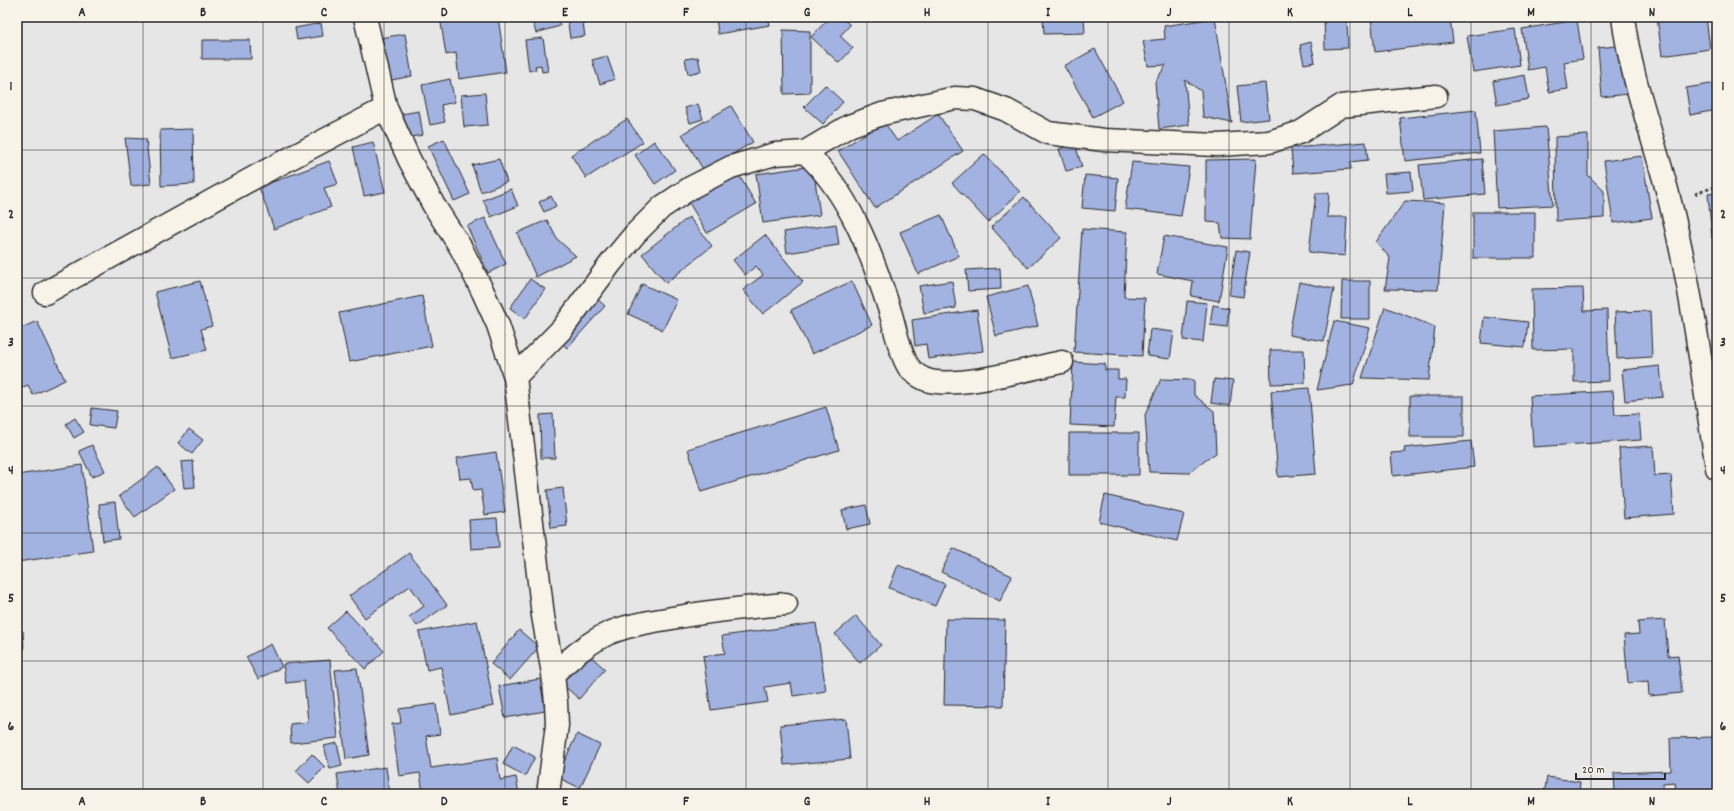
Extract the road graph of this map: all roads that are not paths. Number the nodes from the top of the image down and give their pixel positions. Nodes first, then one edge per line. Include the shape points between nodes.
1 (365, 17) edge
2 (1623, 17) edge
3 (1436, 96) dead end
4 (386, 108) junction
5 (804, 152) junction
6 (45, 293) dead end
7 (1062, 362) dead end
8 (515, 377) junction
9 (1717, 468) edge
10 (786, 604) dead end
11 (554, 674) junction
12 (548, 794) edge

1 - 4 street
2 - 9 street via 1639,98 1670,202 1682,256
3 - 5 street via 1342,106 1301,132 1269,142 1217,146 1104,140 1048,133 990,104 975,99 955,98 865,120 843,129
4 - 6 street
4 - 8 street via 409,159 461,248 483,292 498,325
5 - 7 street via 825,173 850,212 883,288 906,361 916,374 930,381 960,382
5 - 8 street via 762,156 731,167 692,187 662,207 611,263 562,329
8 - 11 street via 543,616
10 - 11 street via 745,607 640,624 608,634 593,642 581,649
11 - 12 street via 557,725

